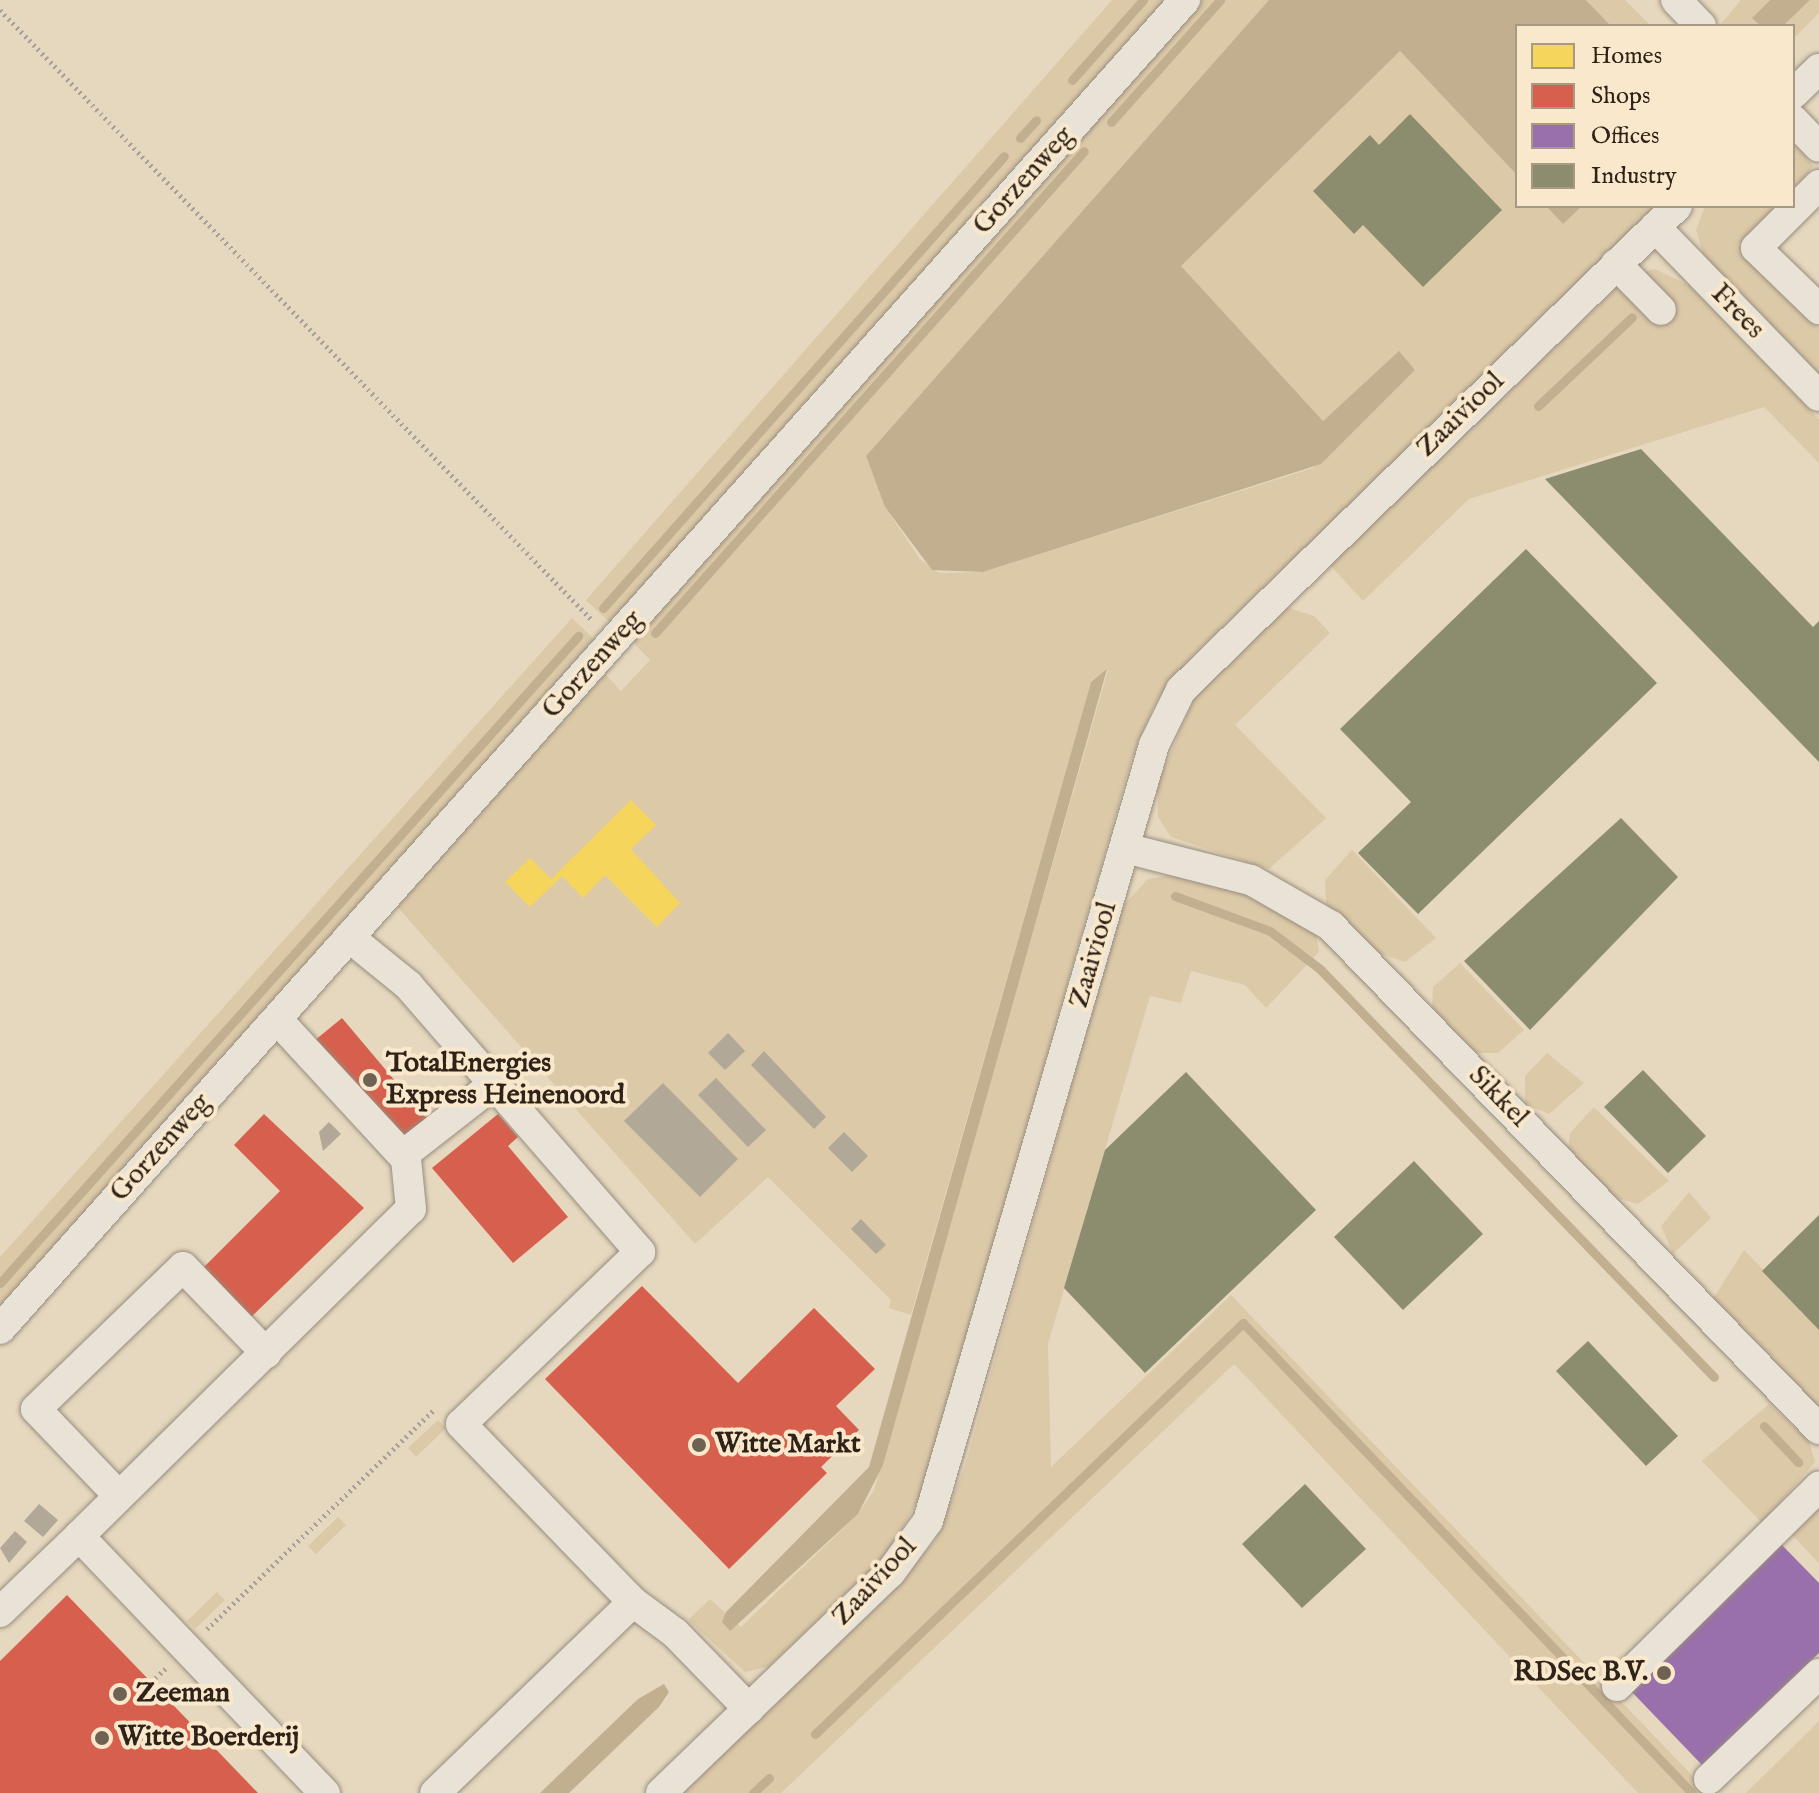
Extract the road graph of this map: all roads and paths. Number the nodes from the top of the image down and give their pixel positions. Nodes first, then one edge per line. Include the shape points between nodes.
1 (1185, 0) edge
2 (1676, 0) edge
3 (0, 10) edge
4 (1699, 24) edge
5 (1819, 69) edge
6 (1795, 92) edge
7 (1795, 122) edge
8 (1819, 147) edge
9 (1819, 185) edge
10 (1675, 208) edge
11 (1655, 227) junction
12 (1616, 264) junction
13 (1819, 309) edge
14 (1661, 310) dead end
15 (1819, 396) edge
16 (614, 642) junction
17 (1125, 848) junction
18 (349, 937) junction
19 (277, 1019) junction
20 (495, 1083) junction
21 (403, 1155) junction
22 (0, 1329) edge
23 (266, 1353) junction
24 (441, 1403) dead end
25 (1819, 1429) edge
26 (1819, 1487) edge
27 (119, 1496) junction
28 (79, 1536) junction
29 (633, 1602) junction
30 (0, 1612) edge
31 (187, 1648) junction
32 (1819, 1674) edge
33 (151, 1682) dead end
34 (1617, 1686) dead end
35 (749, 1709) junction
36 (1709, 1779) dead end
37 (325, 1793) edge
38 (435, 1793) edge
39 (661, 1793) edge

1 - 16 street, Gorzenweg
2 - 4 street
3 - 16 path
5 - 6 street
7 - 8 street
9 - 13 street via 1756,248
10 - 11 street, Zaaiviool
11 - 12 street, Zaaiviool
11 - 15 street, Frees
12 - 14 street
12 - 17 street, Zaaiviool via 1194,674 1158,737
16 - 18 street, Gorzenweg
17 - 25 street, Sikkel via 1251,880 1331,926
17 - 35 street, Zaaiviool via 928,1521 890,1573
18 - 19 street, Gorzenweg
18 - 20 street via 408,985
19 - 21 street
19 - 22 street, Gorzenweg
20 - 21 street
20 - 29 street via 640,1252 461,1424
21 - 23 street via 411,1209
23 - 27 street
23 - 27 street via 183,1267 36,1409
24 - 31 path
26 - 34 street
27 - 28 street
28 - 30 street
28 - 31 street
29 - 35 street via 675,1633
29 - 38 street
31 - 33 path
31 - 37 street
32 - 36 street
35 - 39 street, Zaaiviool

